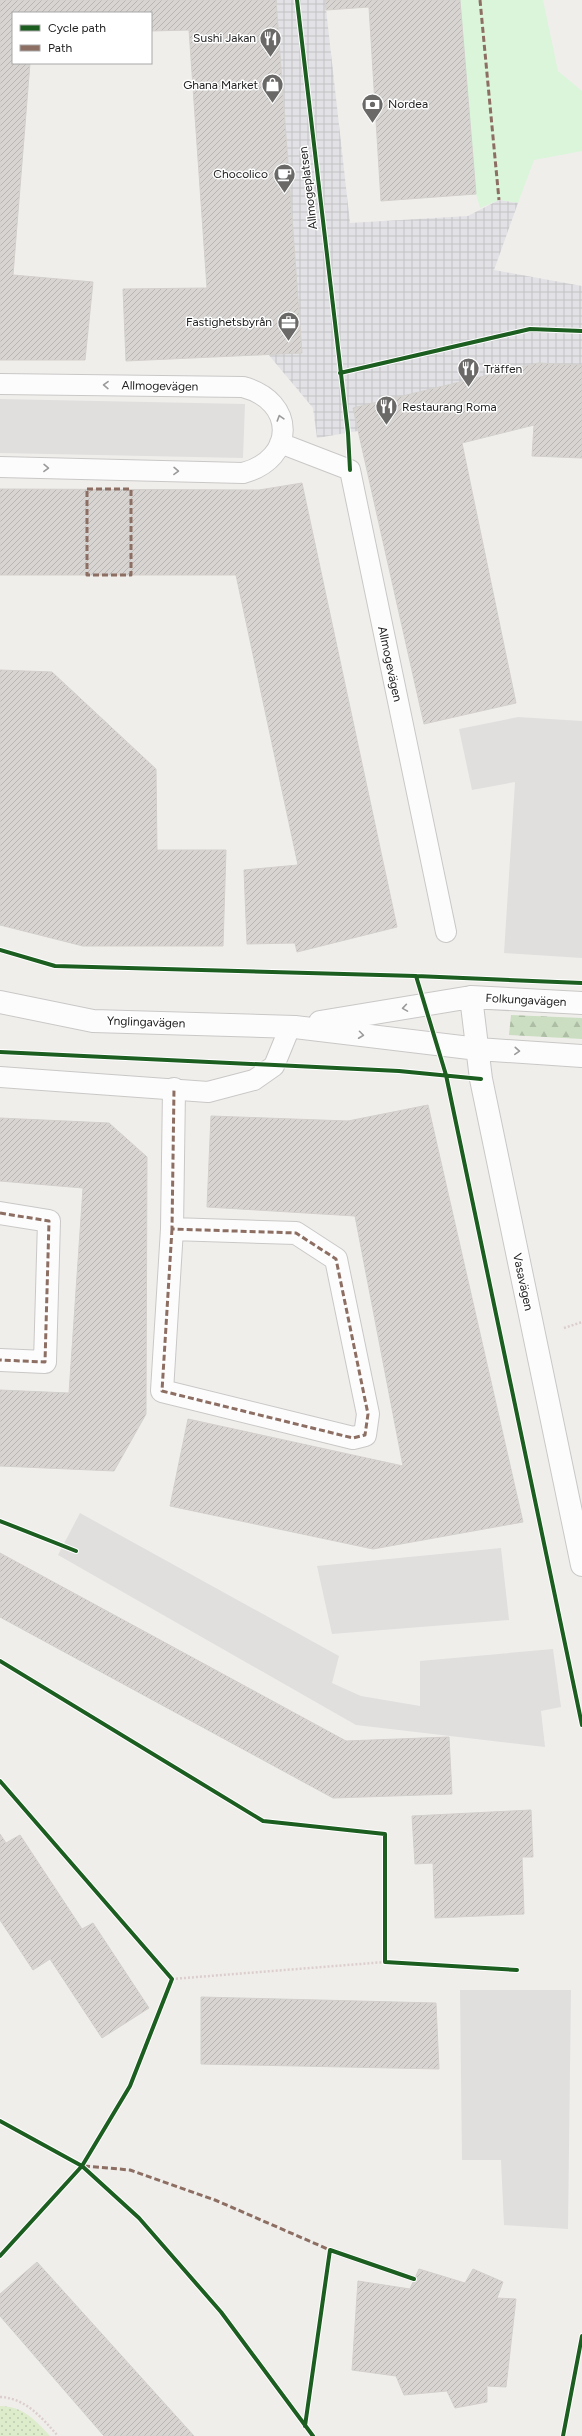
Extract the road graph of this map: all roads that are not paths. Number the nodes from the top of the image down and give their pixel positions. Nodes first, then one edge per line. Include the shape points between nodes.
1 (0, 384) edge
2 (280, 443) junction
3 (0, 467) edge
4 (446, 932) dead end
5 (471, 997) junction
6 (0, 1002) edge
7 (582, 1003) edge
8 (293, 1027) junction
9 (478, 1049) junction
10 (582, 1056) edge
11 (0, 1077) edge
12 (174, 1089) junction
13 (0, 1213) edge
14 (172, 1229) junction
15 (0, 1360) edge
16 (582, 1565) edge

2 -> 1 lane, Allmogevägen via 282,420 276,406 258,391 243,387
3 -> 2 lane, Allmogevägen via 243,473 267,463 277,452
2 - 4 lane, Allmogevägen via 350,470
5 - 7 street, Folkungavägen
5 -> 8 street, Ynglingavägen
5 - 9 street, Vasavägen
6 - 8 street, Ynglingavägen via 93,1021
8 -> 9 street, Ynglingavägen
8 - 12 lane via 274,1066 254,1080 208,1092
9 -> 10 street
9 - 16 street, Vasavägen via 481,1079
11 - 12 lane
12 - 14 street
13 - 15 street via 49,1221 45,1362
14 - 14 street via 296,1233 336,1259 368,1414 365,1435 353,1438 162,1391

